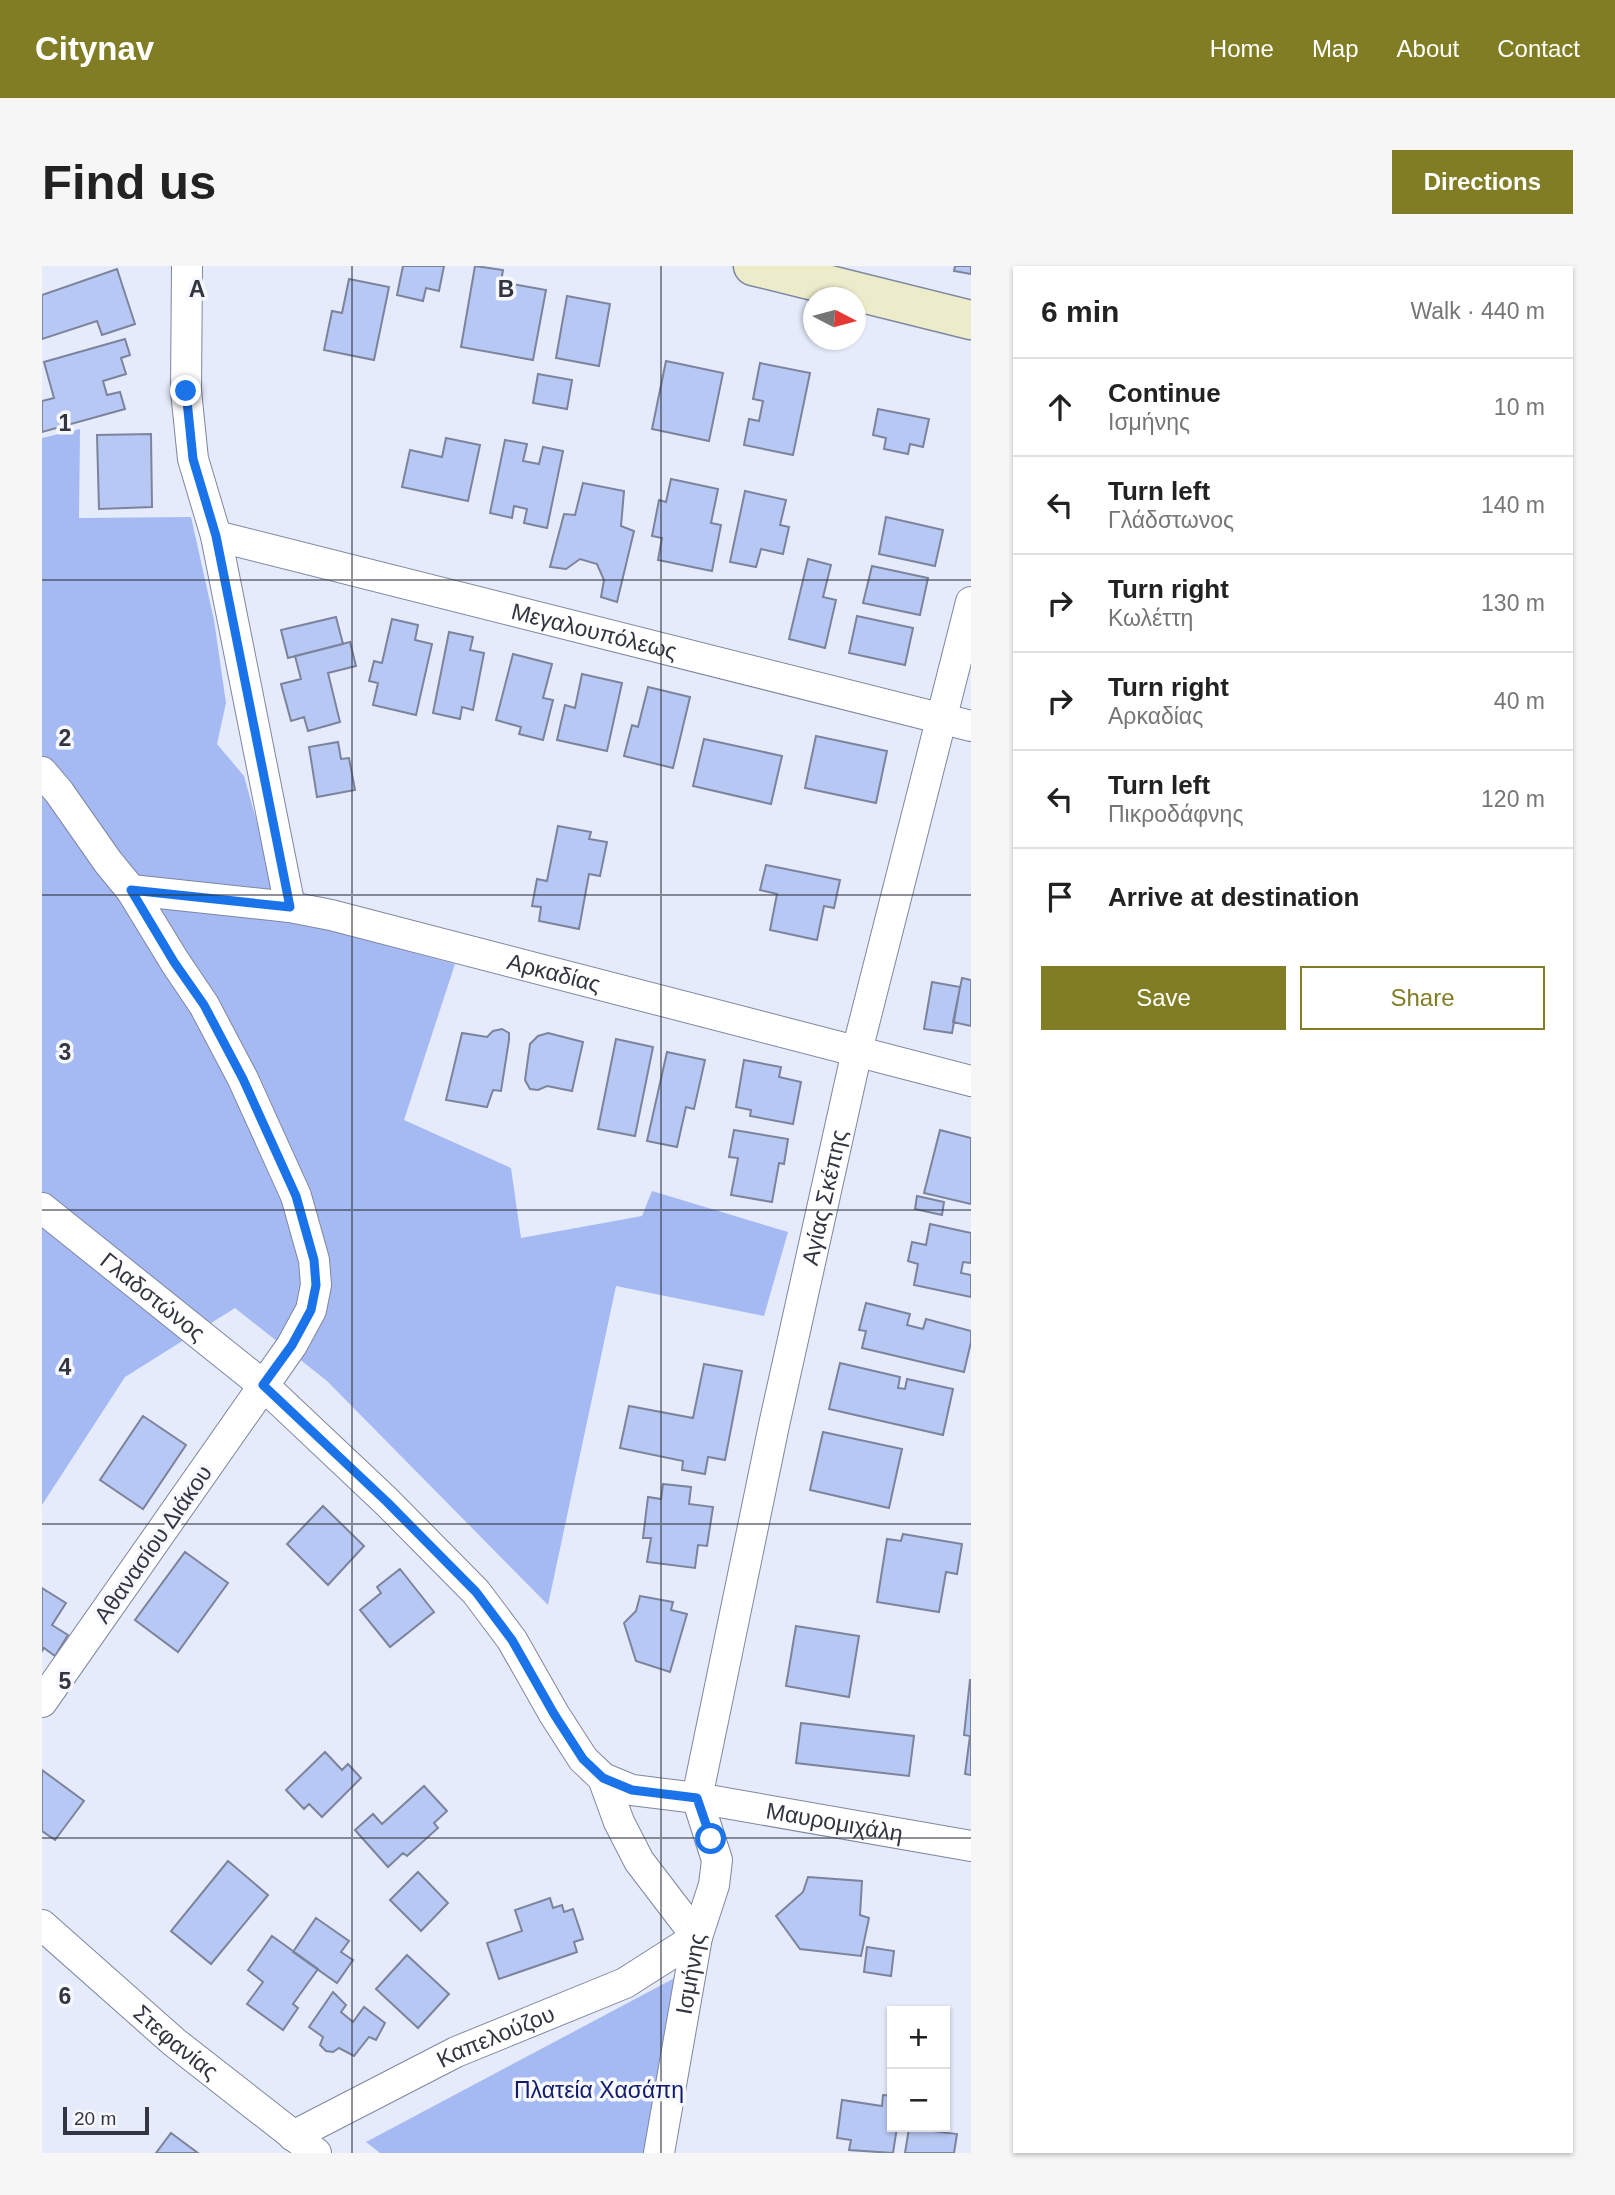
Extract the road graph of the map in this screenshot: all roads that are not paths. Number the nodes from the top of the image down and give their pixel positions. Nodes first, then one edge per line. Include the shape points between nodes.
1 (187, 266) edge
2 (753, 266) edge
3 (971, 320) edge
4 (216, 536) junction
5 (971, 602) edge
6 (940, 719) junction
7 (971, 726) edge
8 (42, 772) edge
9 (131, 890) junction
10 (290, 907) junction
11 (857, 1051) junction
12 (971, 1082) edge
13 (42, 1208) edge
14 (263, 1385) junction
15 (42, 1702) edge
16 (603, 1778) junction
17 (697, 1798) junction
18 (971, 1846) edge
19 (42, 1925) edge
20 (697, 1937) junction
21 (305, 2145) edge
22 (659, 2153) edge

1 - 4 street via 188,428
2 - 3 street
4 - 6 street, Μεγαλουπόλεως
4 - 10 street
5 - 6 street, Αγίας Σκέπης
6 - 7 street, Μεγαλουπόλεως
6 - 11 street, Αγίας Σκέπης
8 - 9 street, Αθανασίου Διάκου
9 - 10 street, Αρκαδίας
9 - 14 street, Αθανασίου Διάκου via 204,1005 243,1079 296,1196 314,1260 311,1310
10 - 11 street, Αρκαδίας
11 - 12 street, Αρκαδίας
11 - 17 street, Αγίας Σκέπης
13 - 14 street, Γλαδστώνος
14 - 15 street, Αθανασίου Διάκου
14 - 16 street, Γλαδστώνος via 476,1592 512,1640 583,1759
16 - 17 street, Μαυρομιχάλη via 632,1790
16 - 20 street via 639,1861
17 - 18 street, Μαυρομιχάλη
17 - 20 street, Ισμήνης via 717,1860
19 - 21 street, Στεφανίας via 174,2042
20 - 21 street, Καπελούζου via 625,1983 456,2052
20 - 22 street, Ισμήνης

